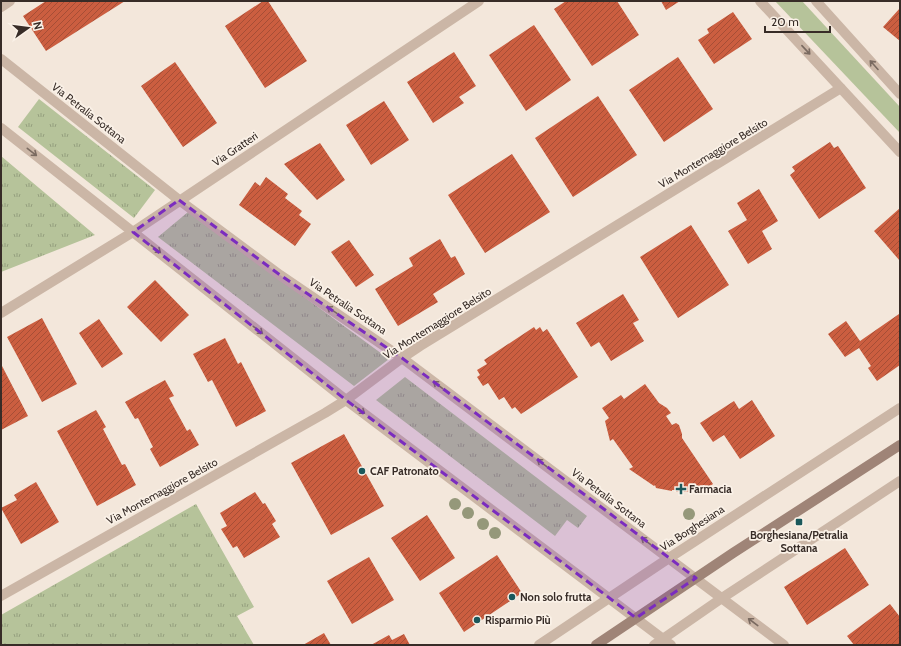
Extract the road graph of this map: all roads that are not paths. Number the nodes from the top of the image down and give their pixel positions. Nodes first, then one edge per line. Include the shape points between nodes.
1 (10, 1) edge
2 (479, 1) edge
3 (760, 1) edge
4 (816, 1) edge
5 (1, 7) edge
6 (1, 59) edge
7 (841, 88) junction
8 (900, 94) edge
9 (1, 128) edge
10 (900, 152) edge
11 (179, 200) junction
12 (133, 232) junction
13 (1, 313) edge
14 (402, 358) junction
15 (346, 400) junction
16 (900, 408) edge
17 (900, 444) edge
18 (900, 481) edge
19 (668, 558) junction
20 (696, 578) junction
21 (1, 596) edge
22 (610, 598) junction
23 (722, 598) junction
24 (636, 618) junction
25 (667, 642) edge
26 (539, 645) edge
27 (596, 645) edge
28 (654, 645) edge
29 (784, 645) edge

1 - 5 street
2 - 11 street, Via Gratteri
3 -> 7 street
8 -> 4 street
6 - 11 street, Via Petralia Sottana
7 - 10 street
7 - 14 street, Via Montemaggiore Belsito
9 -> 12 street
11 - 12 street, Via Gratteri
14 -> 11 street, Via Petralia Sottana via 280,275
12 - 13 street, Via Gratteri
12 -> 15 street
14 - 15 street, Via Montemaggiore Belsito
19 -> 14 street, Via Petralia Sottana
15 - 21 street, Via Montemaggiore Belsito
15 -> 22 street
16 - 19 street, Via Borghesiana
17 - 20 street
18 - 23 street
19 - 20 street, Via Petralia Sottana
19 - 22 street, Via Borghesiana
20 - 23 street, Via Petralia Sottana
20 - 24 street
22 - 24 street
22 - 26 street, Via Borghesiana
23 - 25 street
29 -> 23 street, Via Petralia Sottana
24 - 25 street
24 - 27 street
25 - 28 street

